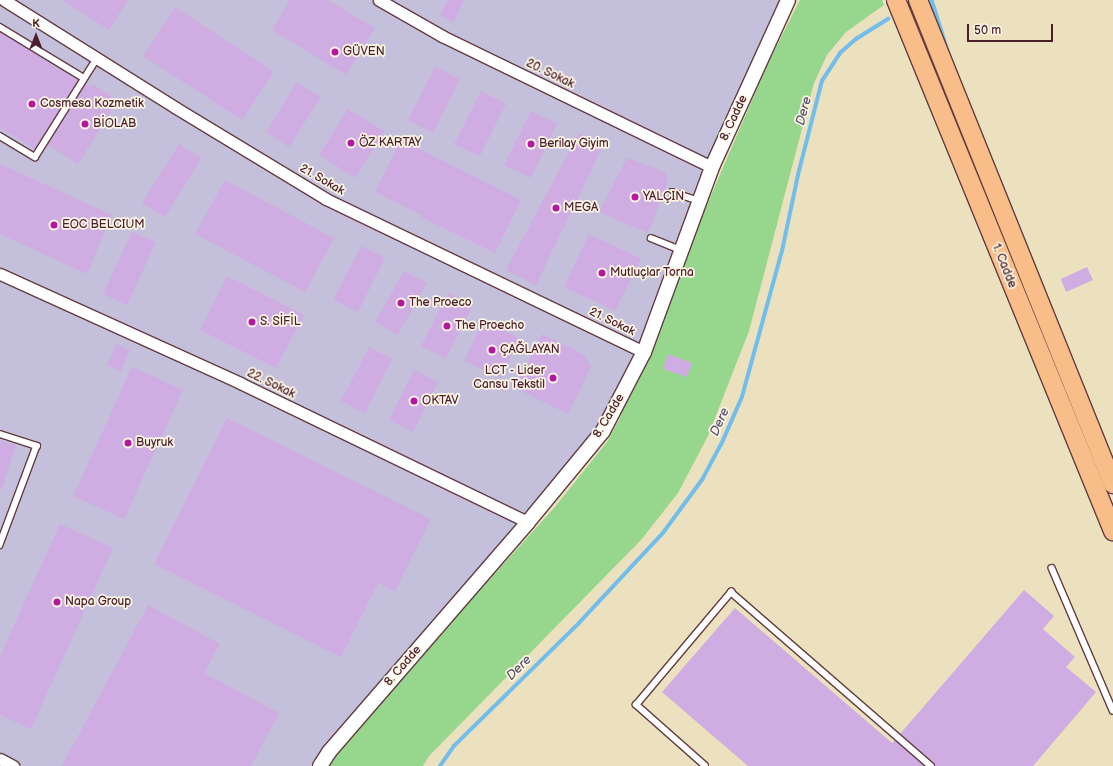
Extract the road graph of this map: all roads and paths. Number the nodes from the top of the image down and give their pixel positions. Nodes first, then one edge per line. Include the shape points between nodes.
1 (4, 0) edge
2 (379, 0) edge
3 (788, 0) edge
4 (918, 0) edge
5 (896, 2) edge
6 (0, 27) edge
7 (97, 58) junction
8 (84, 78) junction
9 (0, 136) edge
10 (712, 167) junction
11 (672, 192) dead end
12 (699, 202) junction
13 (651, 238) dead end
14 (681, 250) junction
15 (0, 274) edge
16 (644, 352) junction
17 (0, 434) edge
18 (1113, 484) edge
19 (528, 522) junction
20 (1113, 531) edge
21 (0, 545) edge
22 (1052, 568) dead end
23 (1113, 710) edge
24 (0, 759) edge
25 (13, 766) edge
26 (320, 766) edge
27 (705, 766) edge
28 (931, 766) edge

1 - 7 street, 21. Sokak
2 - 10 street, 20. Sokak via 442,36
3 - 10 street, 8. Cadde
4 - 18 main road, 1. Cadde
5 - 20 main road, 1. Cadde
6 - 8 lane
7 - 8 lane
7 - 16 street, 21. Sokak via 326,199
8 - 9 lane via 35,157
10 - 12 street, 8. Cadde
11 - 12 lane
12 - 14 street, 8. Cadde
13 - 14 lane
14 - 16 street, 8. Cadde
15 - 19 street, 22. Sokak via 240,383
16 - 19 street, 8. Cadde via 602,431
17 - 21 lane via 37,446
19 - 26 street, 8. Cadde via 329,752
22 - 23 lane
24 - 25 street
27 - 28 lane via 636,705 731,592

